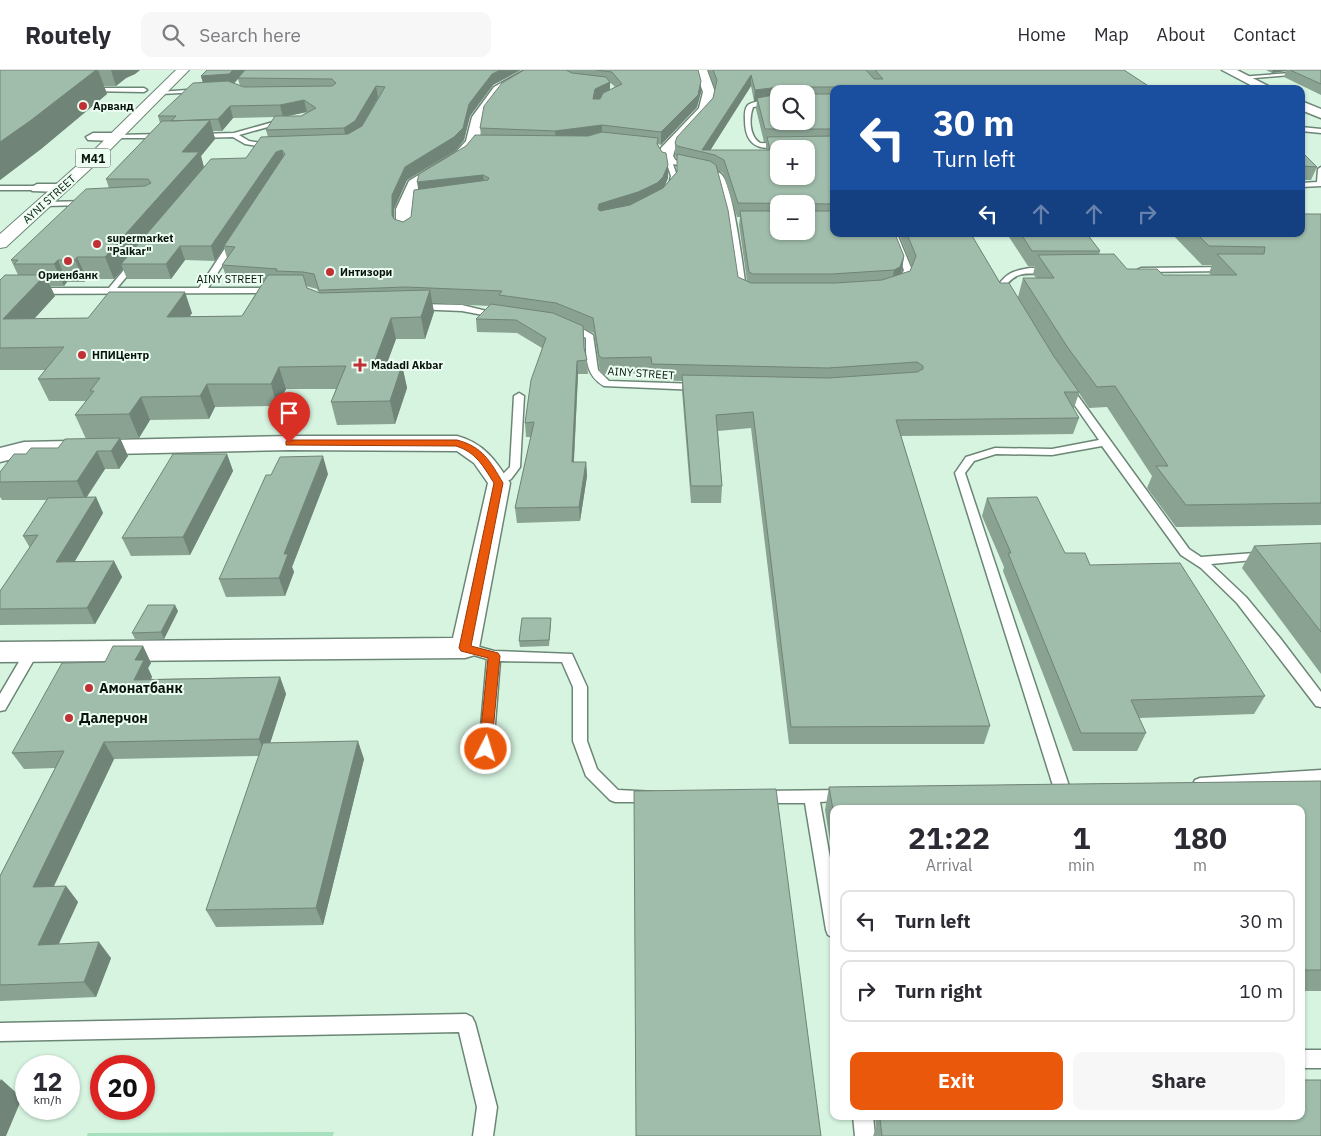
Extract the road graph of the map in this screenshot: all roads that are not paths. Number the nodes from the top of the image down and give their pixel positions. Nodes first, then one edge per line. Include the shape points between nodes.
1 (165, 70) edge
2 (183, 70) edge
3 (536, 70) edge
4 (701, 70) edge
5 (1228, 70) edge
6 (1303, 70) edge
7 (1243, 77) junction
8 (1260, 85) edge
9 (84, 90) edge
10 (144, 90) junction
11 (207, 90) edge
12 (161, 92) junction
13 (130, 102) dead end
14 (770, 103) edge
15 (1305, 106) edge
16 (1321, 114) edge
17 (290, 117) edge
18 (110, 121) dead end
19 (284, 123) junction
20 (291, 125) edge
21 (1305, 129) edge
22 (1321, 131) edge
23 (234, 135) junction
24 (175, 136) edge
25 (195, 136) edge
26 (93, 137) junction
27 (115, 137) junction
28 (770, 146) edge
29 (280, 147) edge
30 (80, 150) dead end
31 (666, 152) junction
32 (1318, 167) edge
33 (50, 176) dead end
34 (1305, 185) edge
35 (0, 188) edge
36 (38, 188) junction
37 (62, 188) junction
38 (663, 196) edge
39 (23, 201) dead end
40 (44, 204) junction
41 (86, 210) edge
42 (732, 221) junction
43 (742, 221) edge
44 (404, 229) edge
45 (240, 232) edge
46 (894, 237) edge
47 (0, 243) edge
48 (142, 253) edge
49 (1235, 269) edge
50 (1058, 270) edge
51 (1125, 270) edge
52 (894, 288) edge
53 (4, 289) edge
54 (202, 290) junction
55 (111, 291) junction
56 (287, 291) edge
57 (760, 293) edge
58 (407, 307) edge
59 (1017, 308) edge
60 (511, 316) edge
61 (565, 324) edge
62 (1060, 378) edge
63 (706, 387) edge
64 (519, 396) dead end
65 (1105, 442) junction
66 (0, 456) edge
67 (498, 483) junction
68 (1276, 554) edge
69 (1201, 561) junction
70 (465, 648) junction
71 (32, 651) junction
72 (0, 652) edge
73 (494, 656) junction
74 (1321, 702) edge
75 (0, 706) edge
76 (486, 749) dead end
77 (1321, 776) edge
78 (1182, 785) edge
79 (1044, 793) edge
80 (664, 796) edge
81 (860, 796) edge
82 (743, 797) edge
83 (812, 797) junction
84 (830, 906) edge
85 (0, 1032) edge
86 (1305, 1059) edge
87 (1321, 1059) edge
88 (863, 1120) edge
89 (483, 1136) edge
90 (865, 1136) edge

1 - 10 highway
2 - 12 highway, AYNI STREET / M41
3 - 44 street via 498,90 478,117 478,143 414,184 412,199 404,209
4 - 31 street via 709,92 705,109
5 - 7 street
6 - 7 lane via 1313,74
7 - 8 street
9 - 10 lane
10 - 13 highway
11 - 12 lane
12 - 27 highway, AYNI STREET / M41
14 - 28 lane via 751,104 748,120 749,138 754,143
15 - 16 street
17 - 19 lane
18 - 26 highway, M41
19 - 20 lane
19 - 23 lane
21 - 22 lane
23 - 25 lane
23 - 29 lane via 253,145
24 - 27 lane
26 - 27 street
26 - 30 highway, M41
27 - 37 highway, AYNI STREET / M41
31 - 38 lane via 674,176 669,192
31 - 42 lane via 720,176
32 - 34 lane via 1320,184
33 - 36 highway, AYNI STREET
35 - 36 lane
36 - 37 street
36 - 39 highway, AYNI STREET
37 - 40 highway, AYNI STREET / M41
40 - 41 lane via 94,203
40 - 47 highway, AYNI STREET / M41
42 - 43 lane
42 - 57 lane via 742,289
45 - 54 lane
46 - 52 lane via 908,270 904,284
48 - 55 lane
49 - 51 lane
50 - 59 lane via 1010,274 1003,284
53 - 55 lane, AINY STREET
54 - 55 lane, AINY STREET
54 - 56 lane, AINY STREET
58 - 60 lane via 462,308
61 - 63 lane, AINY STREET via 590,337 593,373 601,382
62 - 65 lane
64 - 67 lane via 515,467
65 - 69 lane via 1185,552
65 - 79 lane via 1052,452 995,451 970,459 960,473 1068,792
66 - 67 street via 24,449 457,443 471,448 485,461
67 - 70 street
68 - 69 lane
69 - 74 lane via 1231,587
70 - 71 street
70 - 73 lane
71 - 72 street
71 - 75 lane
73 - 76 lane
73 - 80 lane via 567,657 580,687 580,741 591,772 615,796
77 - 78 lane
81 - 83 lane
82 - 83 lane
83 - 84 lane
85 - 89 lane via 466,1023 487,1107
86 - 87 lane
88 - 90 lane

